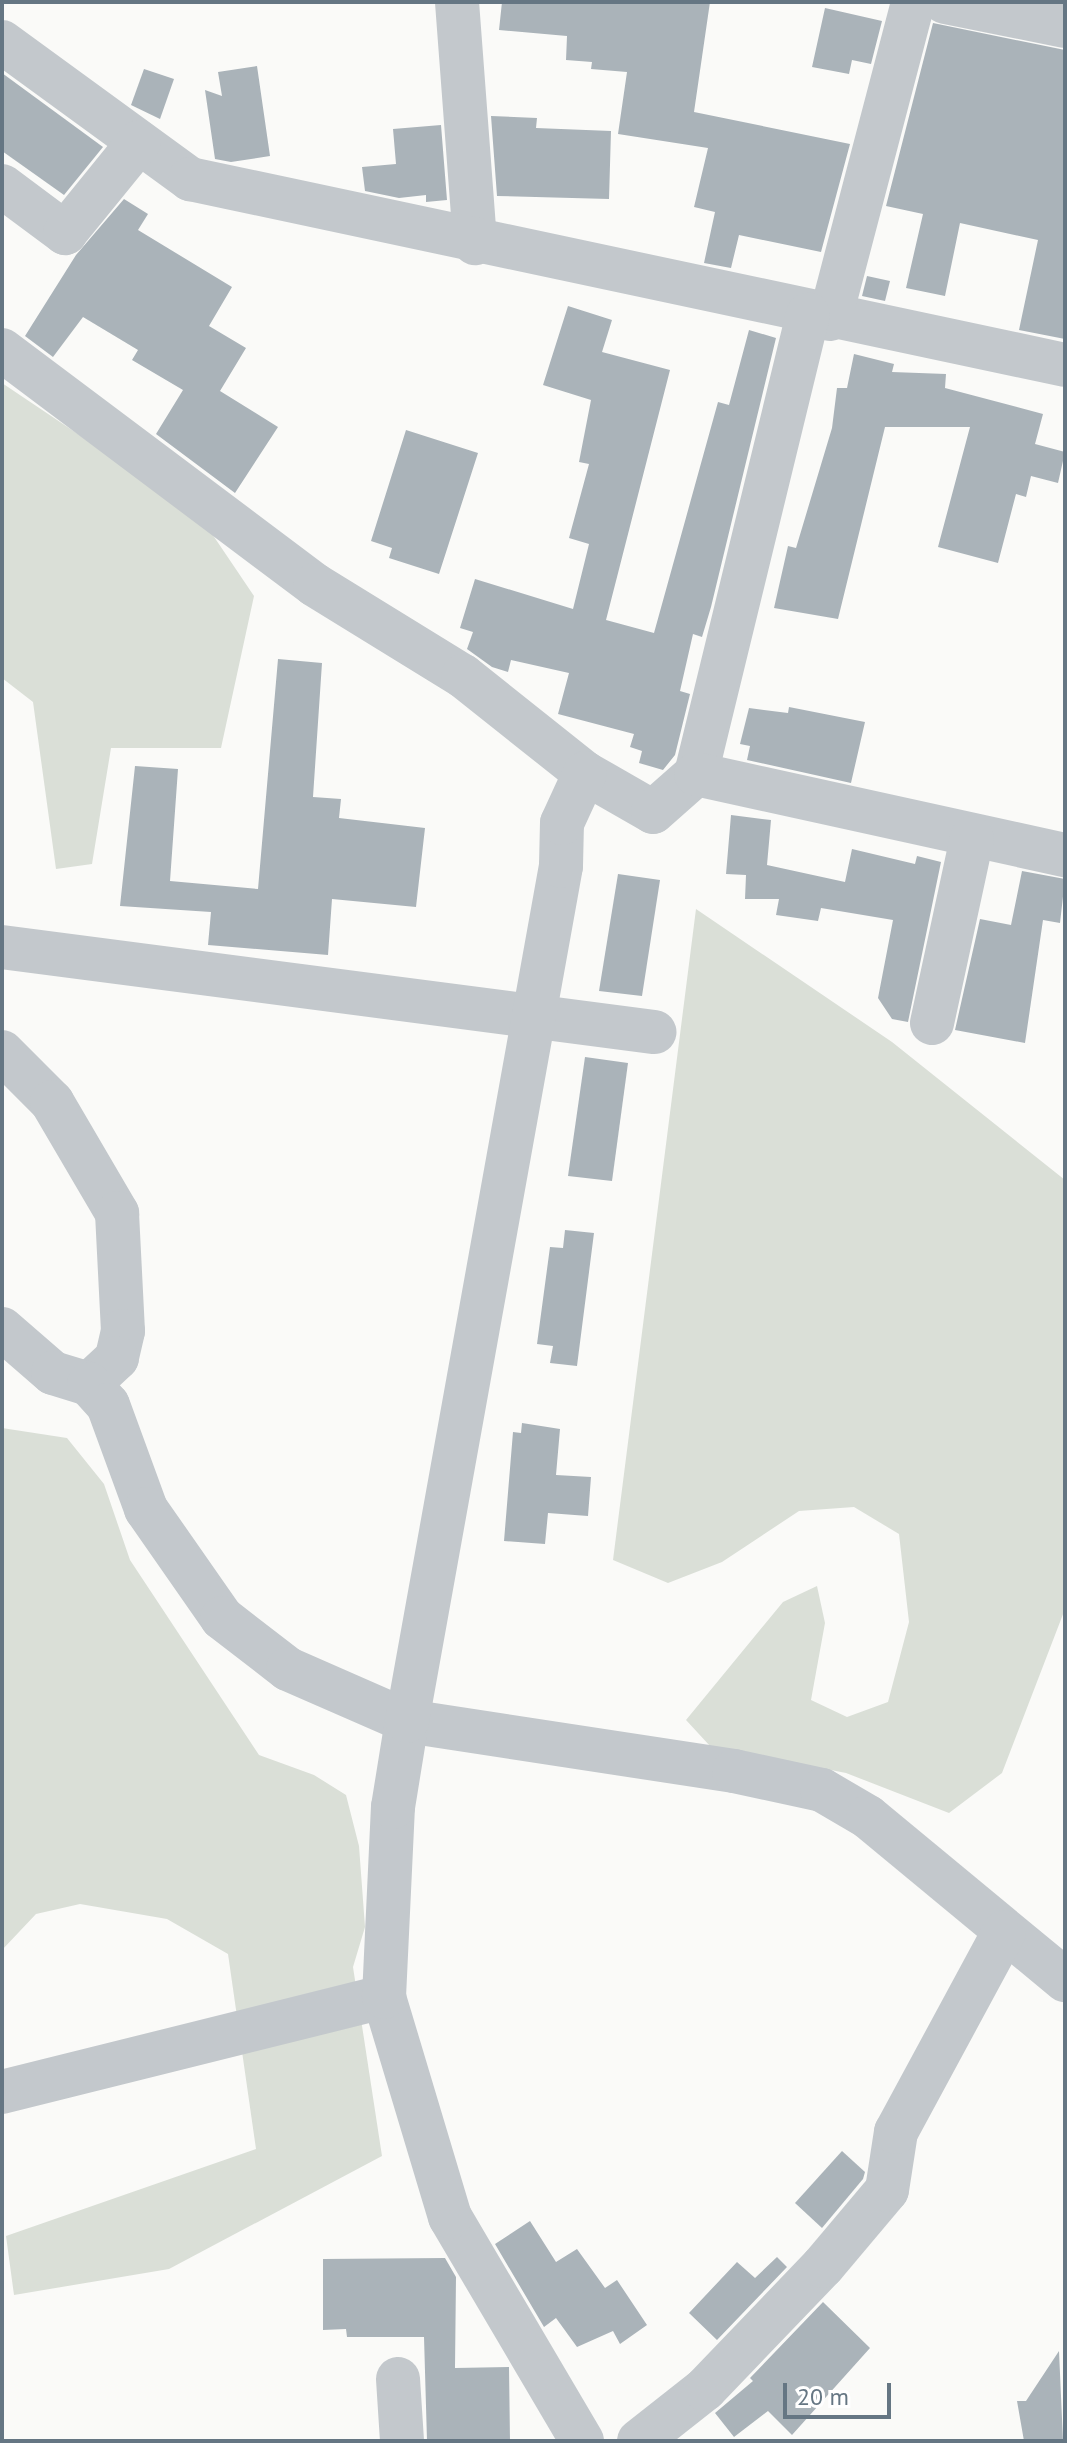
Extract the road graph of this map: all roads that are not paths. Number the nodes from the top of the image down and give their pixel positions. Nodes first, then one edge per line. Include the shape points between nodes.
1 (457, 2) edge
2 (913, 2) edge
3 (945, 2) edge
4 (1065, 26) edge
5 (2, 42) edge
6 (139, 142) junction
7 (2, 186) edge
8 (475, 243) junction
9 (819, 316) junction
10 (2, 350) edge
11 (1065, 365) edge
12 (585, 773) junction
13 (696, 774) junction
14 (972, 838) junction
15 (1065, 855) edge
16 (2, 947) edge
17 (533, 1016) junction
18 (932, 1023) dead end
19 (654, 1032) dead end
20 (2, 1052) edge
21 (2, 1329) edge
22 (89, 1384) junction
23 (407, 1721) junction
24 (1004, 1932) junction
25 (1065, 1980) edge
26 (384, 1997) junction
27 (2, 2092) edge
28 (398, 2379) dead end
29 (402, 2441) edge
30 (582, 2441) edge
31 (639, 2441) edge

1 - 8 street
2 - 9 street
3 - 4 street
5 - 6 street
6 - 7 street via 65,233
6 - 8 street via 190,179
8 - 9 street
9 - 11 street
9 - 13 street
10 - 12 street via 315,585 463,676
12 - 13 street via 653,812
12 - 17 street via 562,823 561,866
13 - 14 street
14 - 15 street
14 - 18 street
16 - 17 street
17 - 19 street
17 - 23 street
20 - 22 street via 52,1102 117,1213 123,1331 117,1358
21 - 22 street via 53,1373
22 - 23 street via 108,1405 146,1509 222,1618 288,1669
23 - 24 street via 734,1771 822,1790 868,1817
23 - 26 street via 393,1807
24 - 25 street
24 - 31 street via 896,2132 887,2190 823,2266 705,2389
26 - 27 street
26 - 30 street via 450,2217
28 - 29 street

